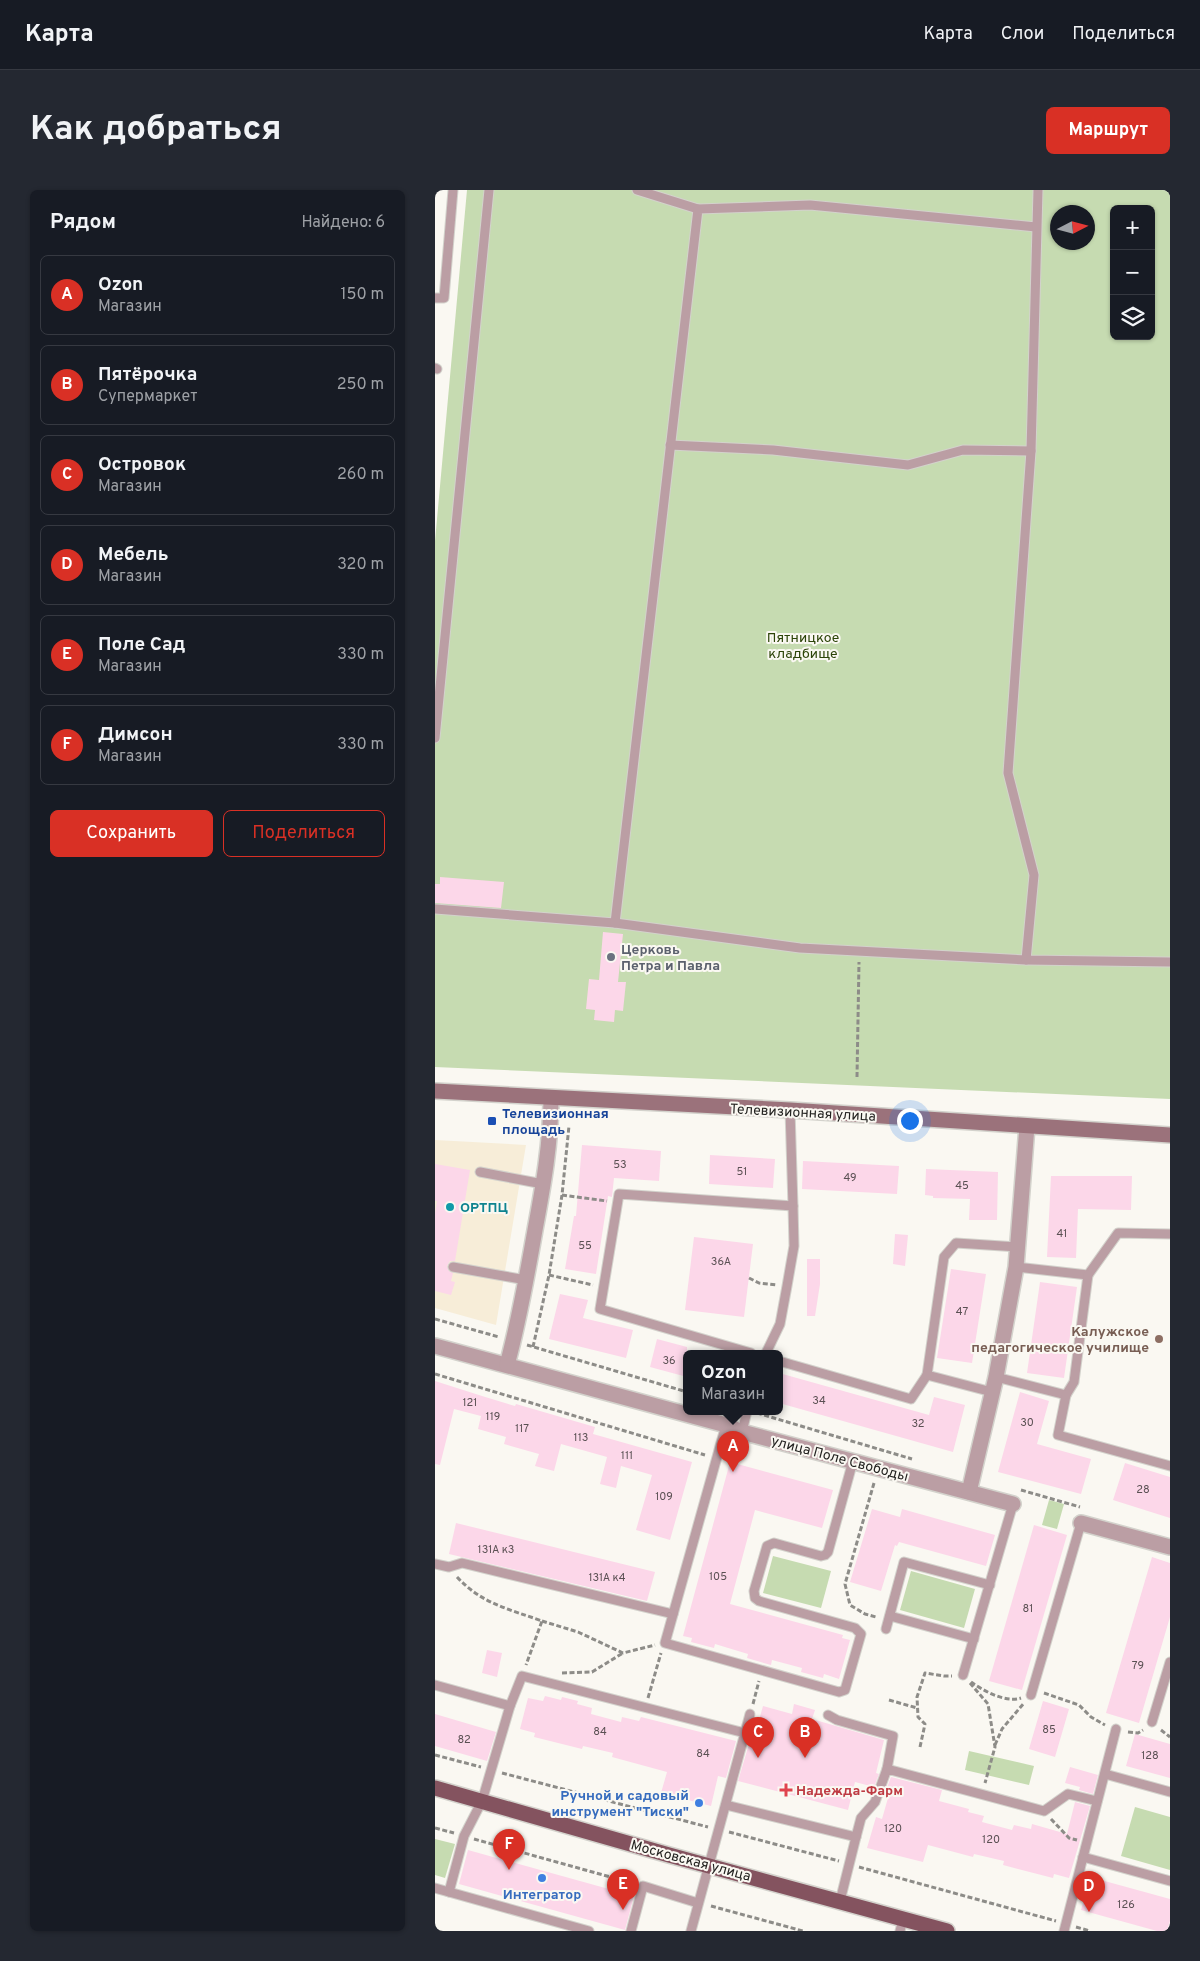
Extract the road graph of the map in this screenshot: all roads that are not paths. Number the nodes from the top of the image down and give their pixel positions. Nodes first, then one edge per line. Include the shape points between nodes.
1 (453, 190) edge
2 (489, 190) edge
3 (637, 190) edge
4 (1038, 190) edge
5 (698, 209) junction
6 (1036, 226) junction
7 (435, 298) edge
8 (670, 445) junction
9 (1031, 451) junction
10 (435, 738) edge
11 (435, 909) edge
12 (615, 924) junction
13 (1026, 960) junction
14 (1170, 962) edge
15 (435, 1091) edge
16 (551, 1098) junction
17 (790, 1110) junction
18 (1027, 1126) junction
19 (1170, 1135) edge
20 (480, 1172) dead end
21 (543, 1184) junction
22 (793, 1206) junction
23 (1170, 1234) edge
24 (1019, 1247) junction
25 (453, 1267) dead end
26 (1016, 1267) junction
27 (1088, 1275) junction
28 (526, 1280) junction
29 (435, 1346) edge
30 (741, 1350) edge
31 (767, 1350) edge
32 (783, 1362) edge
33 (507, 1365) junction
34 (927, 1375) junction
35 (994, 1384) junction
36 (1066, 1395) junction
37 (683, 1413) edge
38 (690, 1415) edge
39 (746, 1415) edge
40 (726, 1425) junction
41 (742, 1432) junction
42 (853, 1461) junction
43 (1170, 1466) edge
44 (969, 1492) junction
45 (1013, 1504) joint
46 (1081, 1523) joint
47 (1170, 1546) edge
48 (435, 1564) edge
49 (990, 1585) junction
50 (673, 1614) junction
51 (974, 1639) junction
52 (1170, 1662) edge
53 (963, 1675) road end
54 (435, 1685) edge
55 (1031, 1695) road end
56 (510, 1706) junction
57 (750, 1714) dead end
58 (828, 1715) dead end
59 (1152, 1722) road end
60 (1116, 1729) road end
61 (745, 1733) junction
62 (887, 1769) junction
63 (1105, 1774) junction
64 (435, 1788) edge
65 (1170, 1792) edge
66 (482, 1801) junction
67 (1097, 1802) junction
68 (725, 1805) junction
69 (856, 1837) junction
70 (1083, 1857) junction
71 (709, 1865) junction
72 (1170, 1881) edge
73 (435, 1888) edge
74 (449, 1892) junction
75 (840, 1901) junction
76 (698, 1903) junction
77 (901, 1925) edge
78 (1065, 1927) edge
79 (589, 1931) edge
80 (631, 1931) edge
81 (691, 1931) edge
82 (947, 1931) edge

1 - 7 lane via 444,298
2 - 10 lane
3 - 5 lane
4 - 6 lane
5 - 6 lane via 810,206
5 - 8 lane
6 - 9 lane
8 - 9 lane via 773,450 908,465 963,450
8 - 12 lane
9 - 13 lane via 1008,773 1034,875
11 - 12 lane
12 - 13 lane via 801,948
13 - 14 lane
15 - 16 main road, Телевизионная улица
16 - 17 main road, Телевизионная улица
16 - 21 street via 551,1126
17 - 18 main road, Телевизионная улица
17 - 22 lane
18 - 19 main road, Телевизионная улица
18 - 24 street
20 - 21 lane
21 - 28 street
22 - 30 lane via 619,1194 600,1309
22 - 31 lane via 794,1246 787,1286 780,1324
23 - 27 lane via 1118,1233
24 - 26 street
24 - 34 lane via 956,1242 944,1257
25 - 28 lane
26 - 27 lane
26 - 35 street
27 - 36 lane via 1074,1382
28 - 33 street
29 - 33 street, улица Поле Свободы
32 - 34 lane via 911,1399
33 - 37 street, улица Поле Свободы
34 - 35 lane
35 - 36 lane
35 - 44 street
36 - 43 lane via 1058,1434
38 - 40 street, улица Поле Свободы
39 - 41 lane
40 - 41 street, улица Поле Свободы
40 - 50 lane
41 - 42 street, улица Поле Свободы
42 - 44 street, улица Поле Свободы
42 - 50 lane via 825,1556 770,1544 755,1591 755,1598 759,1601 859,1631 861,1634 843,1692 665,1643
44 - 45 street, улица Поле Свободы
45 - 49 lane
46 - 47 street
46 - 55 lane
48 - 50 lane via 449,1567 462,1563
49 - 51 lane
49 - 51 lane via 903,1562 888,1622
51 - 53 lane
52 - 59 lane
54 - 56 lane
56 - 61 lane via 522,1676
56 - 66 lane
57 - 61 lane
58 - 62 lane via 893,1736
60 - 63 lane
61 - 68 lane
62 - 67 lane via 1044,1811 1068,1794
62 - 69 lane via 875,1802 861,1818
63 - 65 lane
63 - 67 lane
64 - 66 main road, Московская улица
66 - 71 main road, Московская улица
66 - 74 lane via 464,1836
67 - 70 lane
68 - 69 lane
68 - 71 lane
69 - 75 lane
70 - 72 lane
70 - 78 lane
71 - 75 main road, Московская улица
71 - 76 lane
73 - 74 lane
74 - 79 lane
75 - 77 main road, Московская улица
76 - 80 lane via 643,1886
76 - 81 lane
77 - 82 main road, Московская улица

